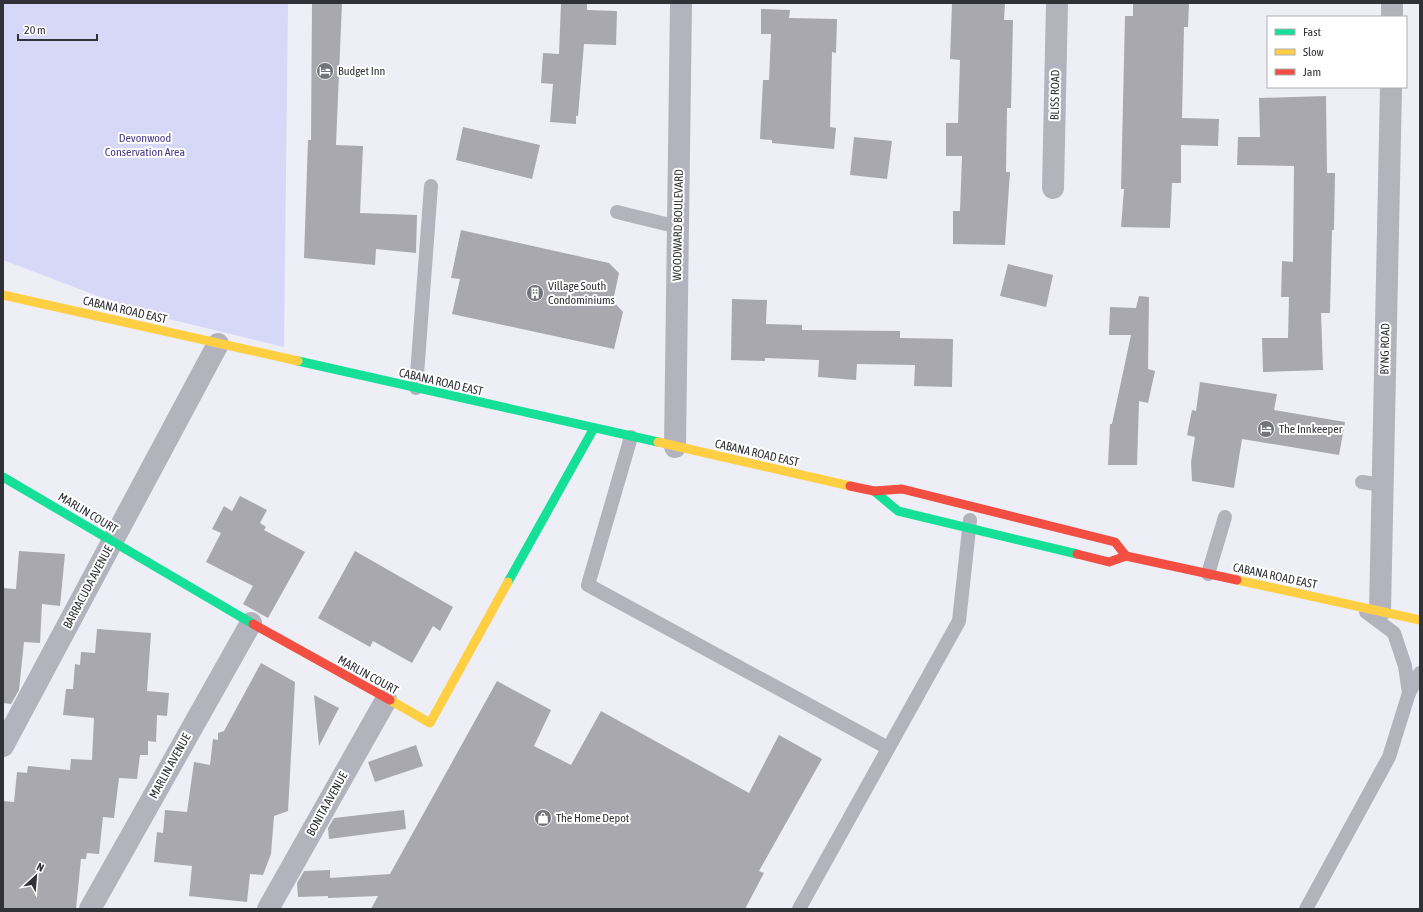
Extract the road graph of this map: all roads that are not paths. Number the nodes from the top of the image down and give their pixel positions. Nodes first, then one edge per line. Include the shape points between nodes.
1 (681, 3) edge
2 (1057, 3) edge
3 (1392, 3) edge
4 (1392, 16) edge
5 (1391, 88) edge
6 (431, 186) dead end
7 (1053, 188) dead end
8 (617, 212) dead end
9 (678, 227) junction
10 (3, 295) edge
11 (218, 344) junction
12 (416, 388) junction
13 (594, 428) junction
14 (631, 437) junction
15 (675, 447) junction
16 (3, 476) edge
17 (874, 491) junction
18 (972, 506) junction
19 (1224, 517) dead end
20 (969, 529) junction
21 (112, 542) junction
22 (1126, 556) junction
23 (1208, 574) junction
24 (1370, 609) junction
25 (1420, 620) edge
26 (251, 623) junction
27 (1420, 673) edge
28 (1409, 693) junction
29 (386, 700) junction
30 (3, 746) edge
31 (888, 748) junction
32 (90, 909) edge
33 (268, 909) edge
34 (799, 909) edge
35 (1306, 909) edge

1 - 9 street, WOODWARD BOULEVARD
2 - 7 street, BLISS ROAD
3 - 4 street
5 - 24 street, BYNG ROAD via 1372,484
6 - 12 lane
8 - 9 lane
9 - 15 street, WOODWARD BOULEVARD
10 - 11 main road, CABANA ROAD EAST
11 - 12 main road, CABANA ROAD EAST
11 - 21 street, BARRACUDA AVENUE
12 - 13 main road, CABANA ROAD EAST
13 - 14 main road, CABANA ROAD EAST
13 - 29 main road, MARLIN COURT via 430,723
14 - 15 main road, CABANA ROAD EAST
14 - 31 lane via 588,585
15 - 17 main road, CABANA ROAD EAST
16 - 21 main road, MARLIN COURT
17 - 18 main road, CABANA ROAD EAST via 902,489
17 - 20 main road, CABANA ROAD EAST via 898,511
18 - 20 lane
18 - 22 main road, CABANA ROAD EAST via 1115,542
19 - 23 lane
20 - 22 main road, CABANA ROAD EAST via 1109,562
20 - 31 lane via 959,621
21 - 26 main road, MARLIN COURT
21 - 30 street, BARRACUDA AVENUE
22 - 23 main road, CABANA ROAD EAST
23 - 24 main road, CABANA ROAD EAST
24 - 25 main road, CABANA ROAD EAST
24 - 28 lane via 1394,633 1405,666
26 - 29 main road, MARLIN COURT
26 - 32 street, MARLIN AVENUE
27 - 28 lane
28 - 35 lane via 1389,758
29 - 33 street, BONITA AVENUE
31 - 34 lane

